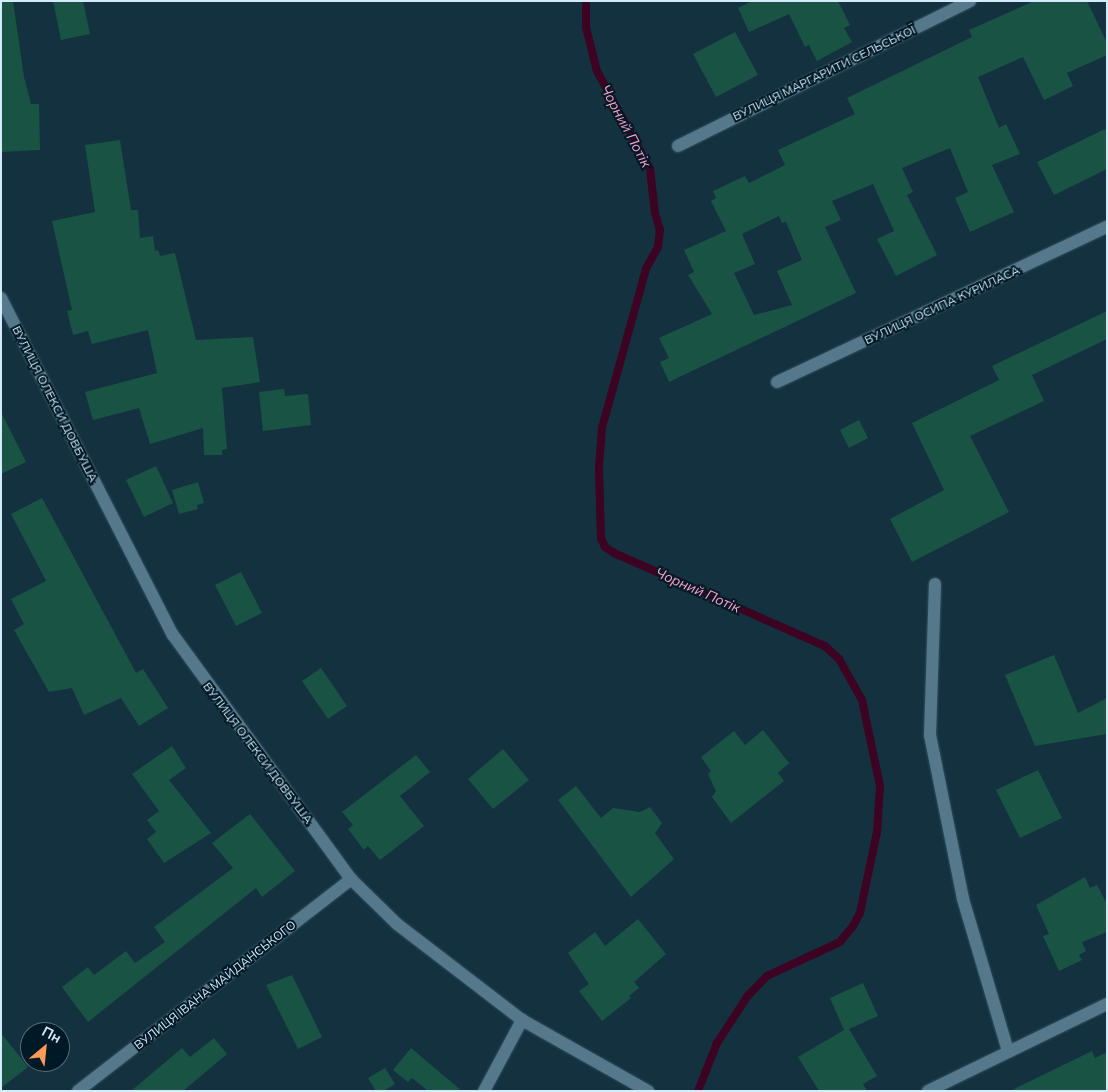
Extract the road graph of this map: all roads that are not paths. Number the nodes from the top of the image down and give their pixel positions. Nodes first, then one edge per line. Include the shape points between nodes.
1 (970, 1) edge
2 (678, 146) dead end
3 (1107, 227) edge
4 (1, 298) edge
5 (778, 382) dead end
6 (935, 584) dead end
7 (351, 879) junction
8 (1107, 1004) edge
9 (522, 1020) junction
10 (1008, 1051) junction
11 (78, 1091) edge
12 (484, 1091) edge
13 (648, 1091) edge
14 (928, 1091) edge

1 - 2 street, ВУЛИЦЯ МАРГАРИТИ СЕЛЬСЬКОЇ
3 - 5 street, ВУЛИЦЯ ОСИПА КУРИЛАСА
4 - 7 street, ВУЛИЦЯ ОЛЕКСИ ДОВБУША via 173,635
6 - 10 street via 930,735 963,899
7 - 9 street, ВУЛИЦЯ ОЛЕКСИ ДОВБУША via 397,924
7 - 11 street, ВУЛИЦЯ ІВАНА МАЙДАНСЬКОГО
8 - 10 street
9 - 12 street
9 - 13 street, ВУЛИЦЯ ОЛЕКСИ ДОВБУША
10 - 14 street

